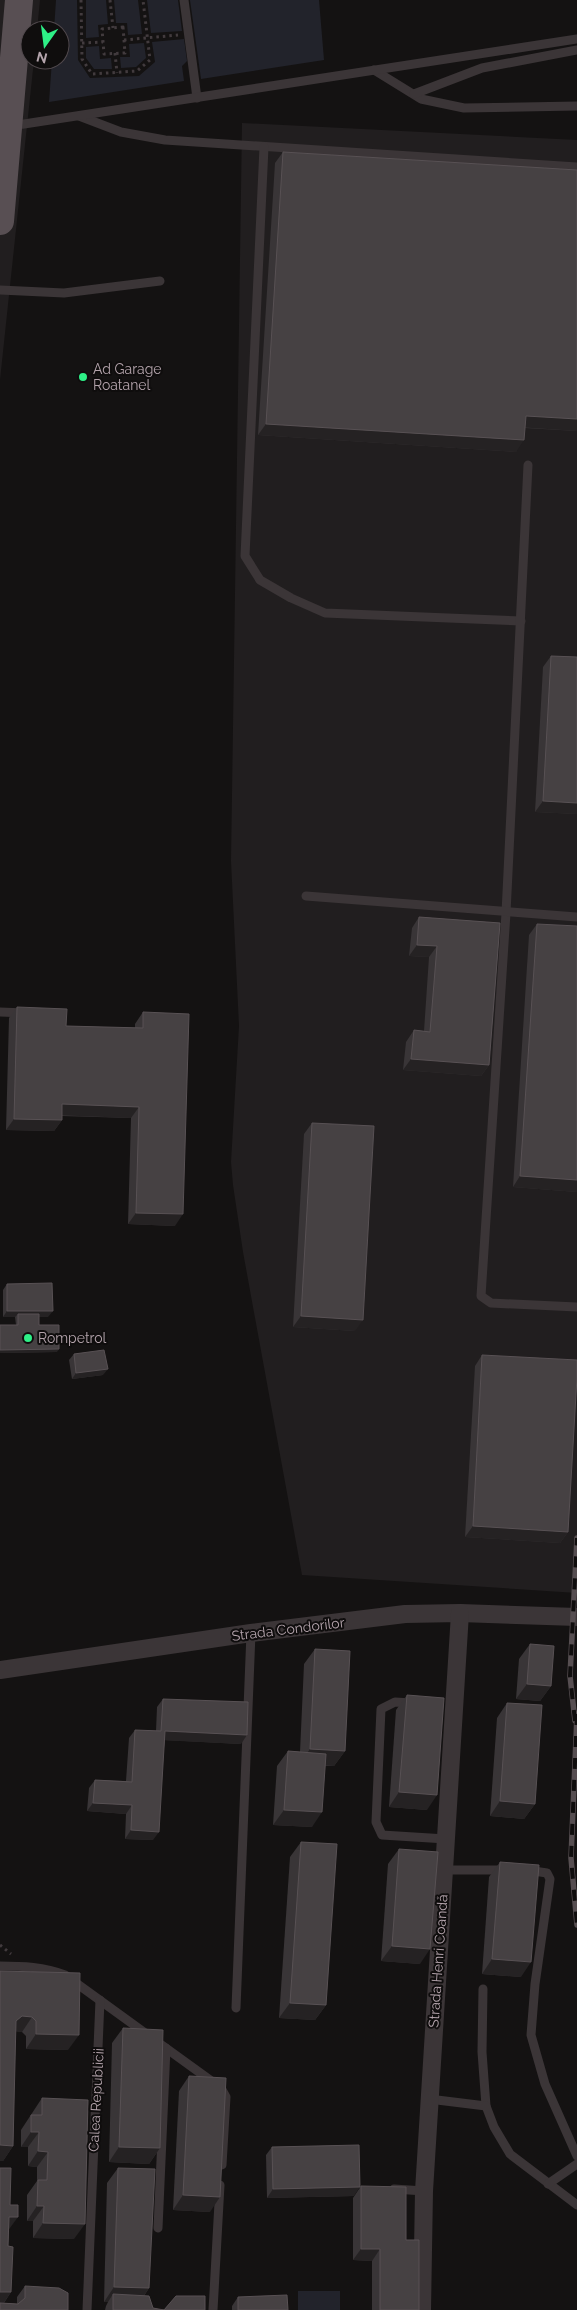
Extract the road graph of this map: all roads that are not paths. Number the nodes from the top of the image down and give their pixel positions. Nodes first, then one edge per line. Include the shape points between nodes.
1 (19, 0) edge
2 (184, 0) edge
3 (577, 39) edge
4 (577, 50) edge
5 (374, 70) junction
6 (414, 94) junction
7 (197, 98) junction
8 (577, 106) edge
9 (79, 116) junction
10 (8, 127) junction
11 (264, 147) junction
12 (577, 167) edge
13 (2, 175) edge
14 (0, 221) edge
15 (160, 281) dead end
16 (0, 290) edge
17 (528, 465) dead end
18 (521, 621) junction
19 (306, 896) dead end
20 (506, 912) junction
21 (577, 918) edge
22 (0, 1012) edge
23 (34, 1014) edge
24 (577, 1308) edge
25 (460, 1613) junction
26 (577, 1617) edge
27 (251, 1633) junction
28 (0, 1670) edge
29 (425, 1703) edge
30 (446, 1839) junction
31 (444, 1870) junction
32 (0, 1966) edge
33 (483, 1989) dead end
34 (100, 2000) junction
35 (236, 2008) dead end
36 (166, 2048) junction
37 (430, 2099) junction
38 (486, 2106) junction
39 (577, 2156) edge
40 (577, 2164) edge
41 (548, 2184) junction
42 (380, 2189) edge
43 (424, 2191) junction
44 (577, 2205) edge
45 (158, 2228) dead end
46 (87, 2310) edge
47 (213, 2310) edge
48 (422, 2310) edge

1 - 10 main road
2 - 7 lane
3 - 5 lane
4 - 6 lane via 482,68
5 - 6 lane
5 - 7 lane
6 - 8 lane via 420,99 464,108
7 - 9 lane
9 - 10 lane
9 - 11 lane via 121,132 165,140
10 - 13 main road
11 - 12 lane
11 - 18 lane via 245,556 260,580 325,613
13 - 14 main road
15 - 16 lane via 64,292
17 - 18 lane
18 - 20 lane
19 - 20 lane
20 - 21 lane
20 - 24 lane via 481,1296 491,1303
22 - 23 lane
25 - 26 street, Strada Condorilor
25 - 27 street, Strada Condorilor via 405,1614
25 - 30 street, Strada Henri Coandă via 449,1704
27 - 28 street, Strada Condorilor
27 - 35 lane
29 - 30 lane via 395,1702 381,1708 376,1822 382,1835
30 - 31 street, Strada Henri Coandă
31 - 37 street, Strada Henri Coandă
31 - 39 lane via 539,1870 547,1873 550,1879 531,2035 545,2084
32 - 34 lane via 54,1971
33 - 38 lane via 482,2052
34 - 36 lane
34 - 46 lane, Calea Republicii
36 - 45 lane
36 - 47 lane via 221,2088 226,2097
37 - 38 lane
37 - 43 street, Strada Henri Coandă
38 - 41 lane via 510,2154
40 - 41 lane
41 - 44 lane
42 - 43 lane
43 - 48 street, Strada Henri Coandă

